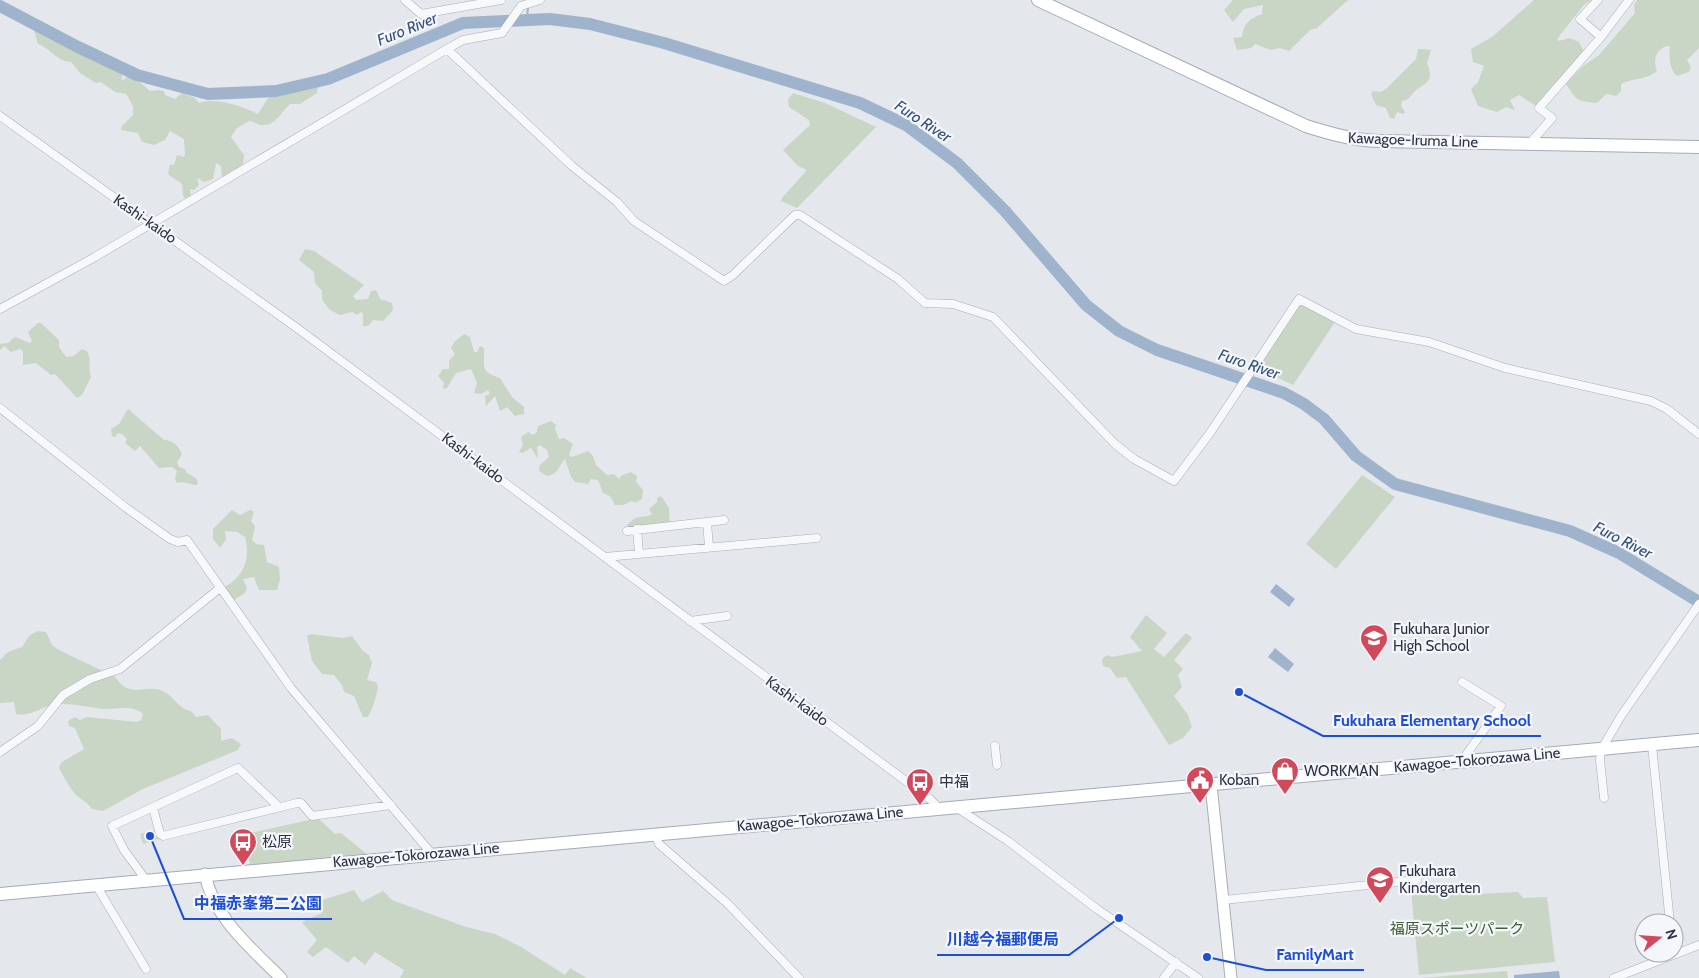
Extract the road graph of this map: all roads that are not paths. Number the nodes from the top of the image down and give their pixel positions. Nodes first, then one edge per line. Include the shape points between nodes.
1 (405, 0) edge
2 (501, 0) edge
3 (540, 0) edge
4 (1038, 0) edge
5 (1598, 0) edge
6 (1628, 0) edge
7 (518, 3) edge
8 (1601, 36) junction
9 (447, 48) junction
10 (0, 116) edge
11 (1531, 142) junction
12 (1699, 147) edge
13 (150, 223) junction
14 (0, 309) edge
15 (0, 408) edge
16 (1699, 434) edge
17 (724, 520) dead end
18 (706, 522) junction
19 (637, 529) junction
20 (627, 531) dead end
21 (817, 538) dead end
22 (709, 547) junction
23 (639, 554) junction
24 (606, 557) junction
25 (220, 588) junction
26 (1697, 606) edge
27 (727, 616) dead end
28 (690, 621) junction
29 (1462, 682) dead end
30 (1699, 740) edge
31 (1652, 745) junction
32 (995, 746) dead end
33 (1601, 750) junction
34 (0, 752) edge
35 (1465, 762) junction
36 (997, 765) dead end
37 (1211, 785) junction
38 (1604, 798) dead end
39 (279, 806) junction
40 (391, 806) junction
41 (956, 807) junction
42 (153, 808) junction
43 (939, 808) junction
44 (655, 834) junction
45 (432, 854) junction
46 (205, 874) junction
47 (146, 880) junction
48 (1416, 880) dead end
49 (96, 885) junction
50 (0, 894) edge
51 (1224, 900) junction
52 (1669, 913) edge
53 (1699, 945) edge
54 (1684, 950) edge
55 (1176, 962) junction
56 (1649, 963) edge
57 (146, 969) dead end
58 (281, 978) edge
59 (799, 978) edge
60 (1164, 978) edge
61 (1198, 978) edge
62 (1231, 978) edge
63 (1614, 978) edge

1 - 2 street via 421,14
3 - 7 street
4 - 11 main road, Kawagoe-Iruma Line via 1331,135 1379,141
5 - 8 street via 1580,19
6 - 8 street
7 - 9 street via 502,33 463,40
8 - 11 street via 1539,108 1552,118
9 - 13 street
9 - 16 street via 634,221 724,281 795,215 800,215 888,273 925,303 953,304 993,317 1115,444 1134,459 1174,480 1210,433 1300,298 1356,329 1429,342 1505,368 1651,401
10 - 13 street, Kashi-kaido
11 - 12 main road, Kawagoe-Iruma Line
13 - 14 street
13 - 24 street, Kashi-kaido
15 - 25 street via 125,508 170,539 178,542 187,540
17 - 18 street
18 - 19 street
18 - 22 street
19 - 20 street
19 - 23 street
21 - 22 street
22 - 23 street
23 - 24 street
24 - 28 street, Kashi-kaido
25 - 34 street via 120,669 90,679 63,695 38,726
25 - 40 street via 291,688
26 - 33 street
27 - 28 street
28 - 43 street, Kashi-kaido
29 - 35 street via 1501,706 1466,755
30 - 31 main road, Kawagoe-Tokorozawa Line
31 - 33 main road, Kawagoe-Tokorozawa Line
31 - 52 street
32 - 36 street
33 - 35 main road, Kawagoe-Tokorozawa Line
33 - 38 street
35 - 37 main road, Kawagoe-Tokorozawa Line
37 - 41 main road, Kawagoe-Tokorozawa Line
37 - 51 street
39 - 40 street via 301,803 312,816
39 - 42 street via 238,768
39 - 42 street via 163,836
40 - 45 street
41 - 43 main road, Kawagoe-Tokorozawa Line
41 - 55 street
42 - 47 street via 111,827
43 - 44 main road, Kawagoe-Tokorozawa Line
44 - 45 main road, Kawagoe-Tokorozawa Line
44 - 59 street via 660,844 727,904
45 - 46 main road, Kawagoe-Tokorozawa Line
46 - 47 main road, Kawagoe-Tokorozawa Line
46 - 58 street via 225,918
47 - 49 main road, Kawagoe-Tokorozawa Line
48 - 51 street
49 - 50 main road, Kawagoe-Tokorozawa Line
49 - 57 street
51 - 62 street
53 - 54 street
55 - 60 street
55 - 61 street
56 - 63 street

